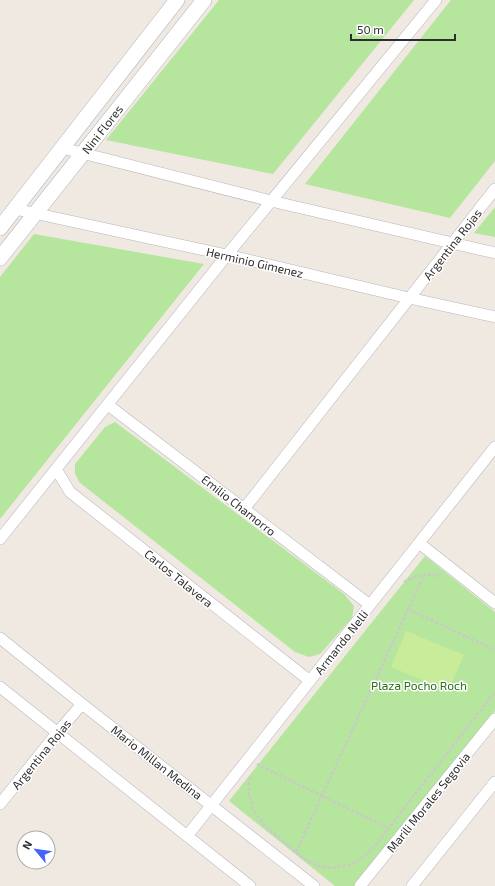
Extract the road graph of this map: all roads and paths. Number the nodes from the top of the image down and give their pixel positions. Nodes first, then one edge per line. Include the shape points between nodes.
1 (177, 0) edge
2 (204, 0) edge
3 (436, 0) edge
4 (62, 148) junction
5 (82, 153) junction
6 (495, 189) edge
7 (271, 201) junction
8 (15, 209) junction
9 (35, 213) junction
10 (0, 228) edge
11 (452, 243) junction
12 (495, 253) edge
13 (227, 255) junction
14 (0, 258) edge
15 (409, 298) junction
16 (495, 317) edge
17 (108, 405) junction
18 (495, 447) edge
19 (56, 469) junction
20 (244, 509) junction
21 (0, 539) edge
22 (419, 543) junction
23 (424, 575) junction
24 (445, 578) dead end
25 (399, 585) dead end
26 (495, 603) edge
27 (370, 605) junction
28 (408, 609) junction
29 (0, 638) edge
30 (495, 650) edge
31 (310, 681) junction
32 (0, 687) edge
33 (495, 692) edge
34 (82, 704) junction
35 (495, 719) edge
36 (57, 733) junction
37 (254, 767) dead end
38 (252, 771) dead end
39 (495, 782) edge
40 (322, 796) junction
41 (0, 804) edge
42 (211, 804) junction
43 (388, 828) junction
44 (187, 836) junction
45 (296, 852) junction
46 (250, 886) edge
47 (314, 886) edge
48 (360, 886) edge
49 (412, 886) edge

1 - 4 main road, Nini Flores
2 - 5 main road, Nini Flores
3 - 7 street
4 - 5 street
4 - 8 main road, Nini Flores
5 - 7 street
5 - 9 main road, Nini Flores
6 - 11 street, Argentina Rojas
7 - 11 street
7 - 13 street
8 - 9 street, Herminio Gimenez
8 - 10 main road, Nini Flores
9 - 13 street, Herminio Gimenez
9 - 14 main road, Nini Flores
11 - 12 street
11 - 15 street, Argentina Rojas
13 - 15 street, Herminio Gimenez
13 - 17 street
15 - 16 street, Herminio Gimenez
15 - 20 street, Argentina Rojas
17 - 19 street
17 - 20 street, Emilio Chamorro
18 - 22 street, Armando Nelli
19 - 21 street
19 - 31 street, Carlos Talavera via 70,492
20 - 27 street, Emilio Chamorro
22 - 26 street
22 - 27 street, Armando Nelli
23 - 24 path
23 - 25 path
23 - 28 path
27 - 31 street, Armando Nelli
28 - 30 path
28 - 40 path
29 - 34 street, Mario Millan Medina
31 - 42 street, Armando Nelli
32 - 36 street
33 - 43 path
34 - 36 street, Argentina Rojas
34 - 42 street, Mario Millan Medina
35 - 48 street, Marili Morales Segovia
36 - 41 street, Argentina Rojas
36 - 44 street
37 - 40 path via 257,764
38 - 45 path via 249,794 253,809 262,823
39 - 49 street
40 - 43 path
40 - 45 path
42 - 44 street, Armando Nelli
42 - 47 street, Mario Millan Medina
43 - 45 path via 370,852 353,864 333,868 320,866
44 - 46 street

